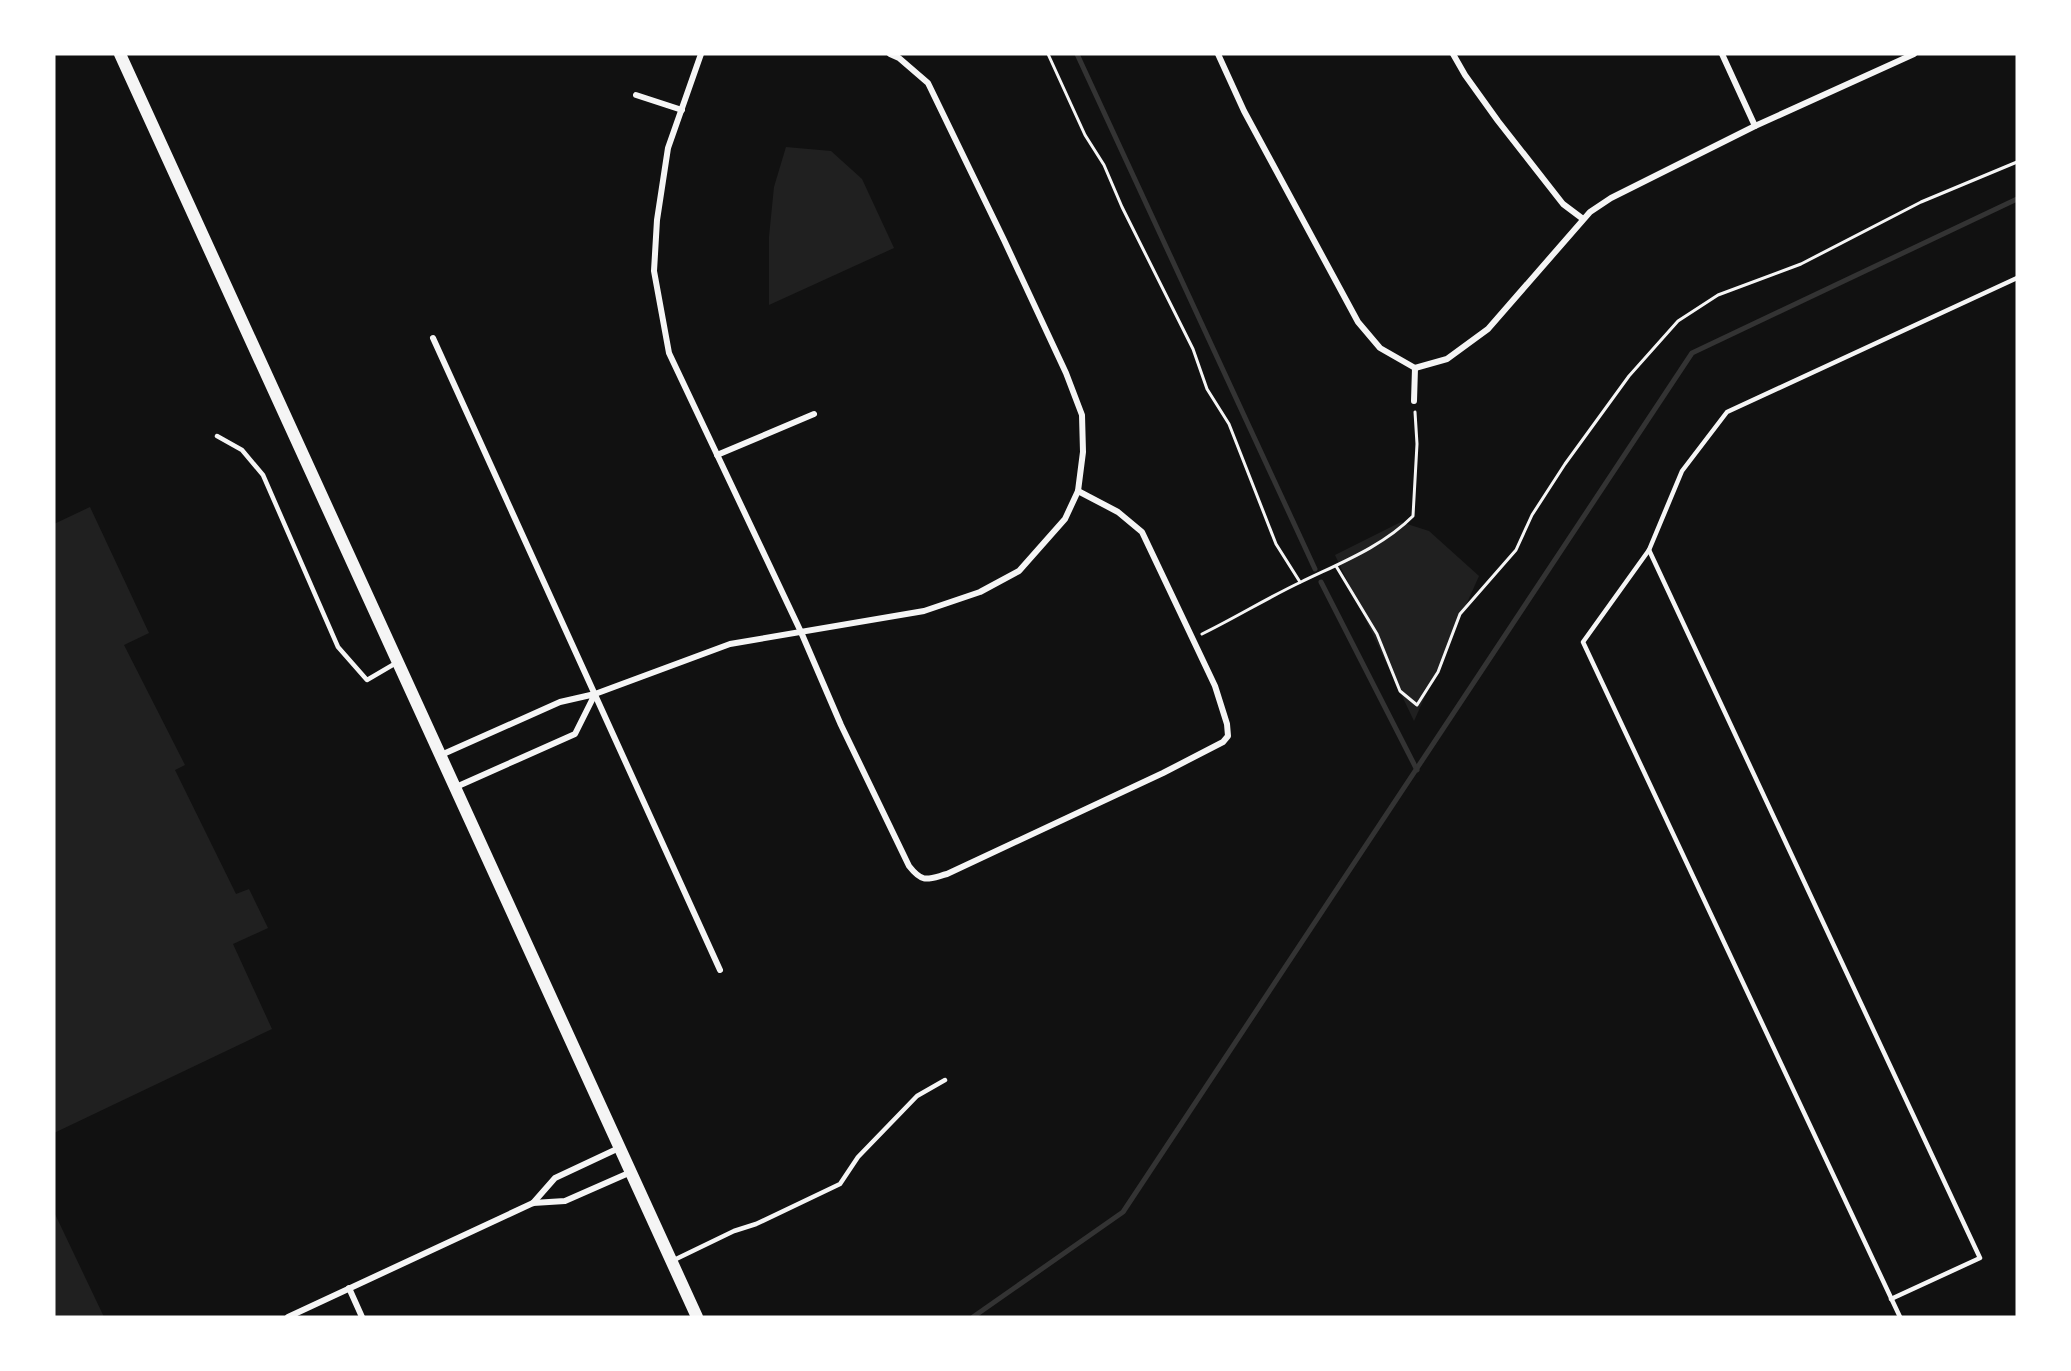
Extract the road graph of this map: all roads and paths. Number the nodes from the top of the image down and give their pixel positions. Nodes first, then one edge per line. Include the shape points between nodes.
1 (120, 54) edge
2 (701, 54) edge
3 (890, 54) edge
4 (1048, 54) edge
5 (1218, 54) edge
6 (1453, 54) edge
7 (1722, 54) edge
8 (1914, 54) edge
9 (636, 95) dead end
10 (682, 110) junction
11 (1755, 126) junction
12 (2017, 162) edge
13 (1583, 219) junction
14 (2017, 278) edge
15 (433, 338) dead end
16 (1415, 368) junction
17 (1414, 401) joint
18 (814, 414) dead end
19 (217, 436) dead end
20 (717, 455) junction
21 (1078, 491) junction
22 (1649, 550) junction
23 (1336, 566) junction
24 (1300, 582) junction
25 (801, 632) junction
26 (1192, 638) junction
27 (398, 662) junction
28 (594, 694) junction
29 (441, 755) junction
30 (456, 787) junction
31 (720, 970) dead end
32 (945, 1080) dead end
33 (620, 1147) junction
34 (631, 1172) junction
35 (533, 1203) junction
36 (671, 1261) junction
37 (349, 1288) junction
38 (1891, 1299) junction
39 (288, 1317) edge
40 (362, 1317) edge
41 (697, 1317) edge
42 (1900, 1317) edge

1 - 27 main road
2 - 10 street
3 - 21 street via 928,83 1066,373 1082,415
4 - 24 path via 1193,349 1207,389 1228,424 1276,544
5 - 16 street via 1244,111 1358,322 1380,348
6 - 13 street via 1498,121 1563,204
7 - 11 street
8 - 11 street
9 - 10 street
10 - 20 street via 667,158 654,271 669,353
11 - 13 street via 1611,198
12 - 23 path via 1922,202 1802,264 1718,295 1678,321 1629,376 1565,464 1532,515 1516,550 1460,614 1438,672 1417,705 1400,691 1377,634
13 - 16 street via 1488,329 1447,359
14 - 22 lane via 1727,412 1682,471
15 - 28 street
16 - 17 street
17 - 23 path via 1417,444 1413,516 1401,528
18 - 20 street
19 - 27 lane via 242,450 262,475 338,647 367,680
20 - 25 street
21 - 25 street via 1065,519 1034,556 1019,571 980,592 924,611
21 - 26 street via 1118,512 1142,532
22 - 38 lane via 1583,642
22 - 38 lane via 1980,1258
23 - 24 path
24 - 26 path
25 - 26 street via 909,866 918,877 927,880 948,874 1223,742 1227,724 1215,686
25 - 28 street via 730,644
27 - 29 main road
28 - 29 street via 560,702
28 - 30 street via 574,734
28 - 31 street
29 - 30 main road
30 - 33 main road
32 - 36 lane via 916,1096 858,1157 840,1184
33 - 34 main road
33 - 35 street via 555,1178
34 - 35 street via 566,1201
34 - 36 main road
35 - 37 street
36 - 41 main road
37 - 39 street
37 - 40 street
38 - 42 lane

